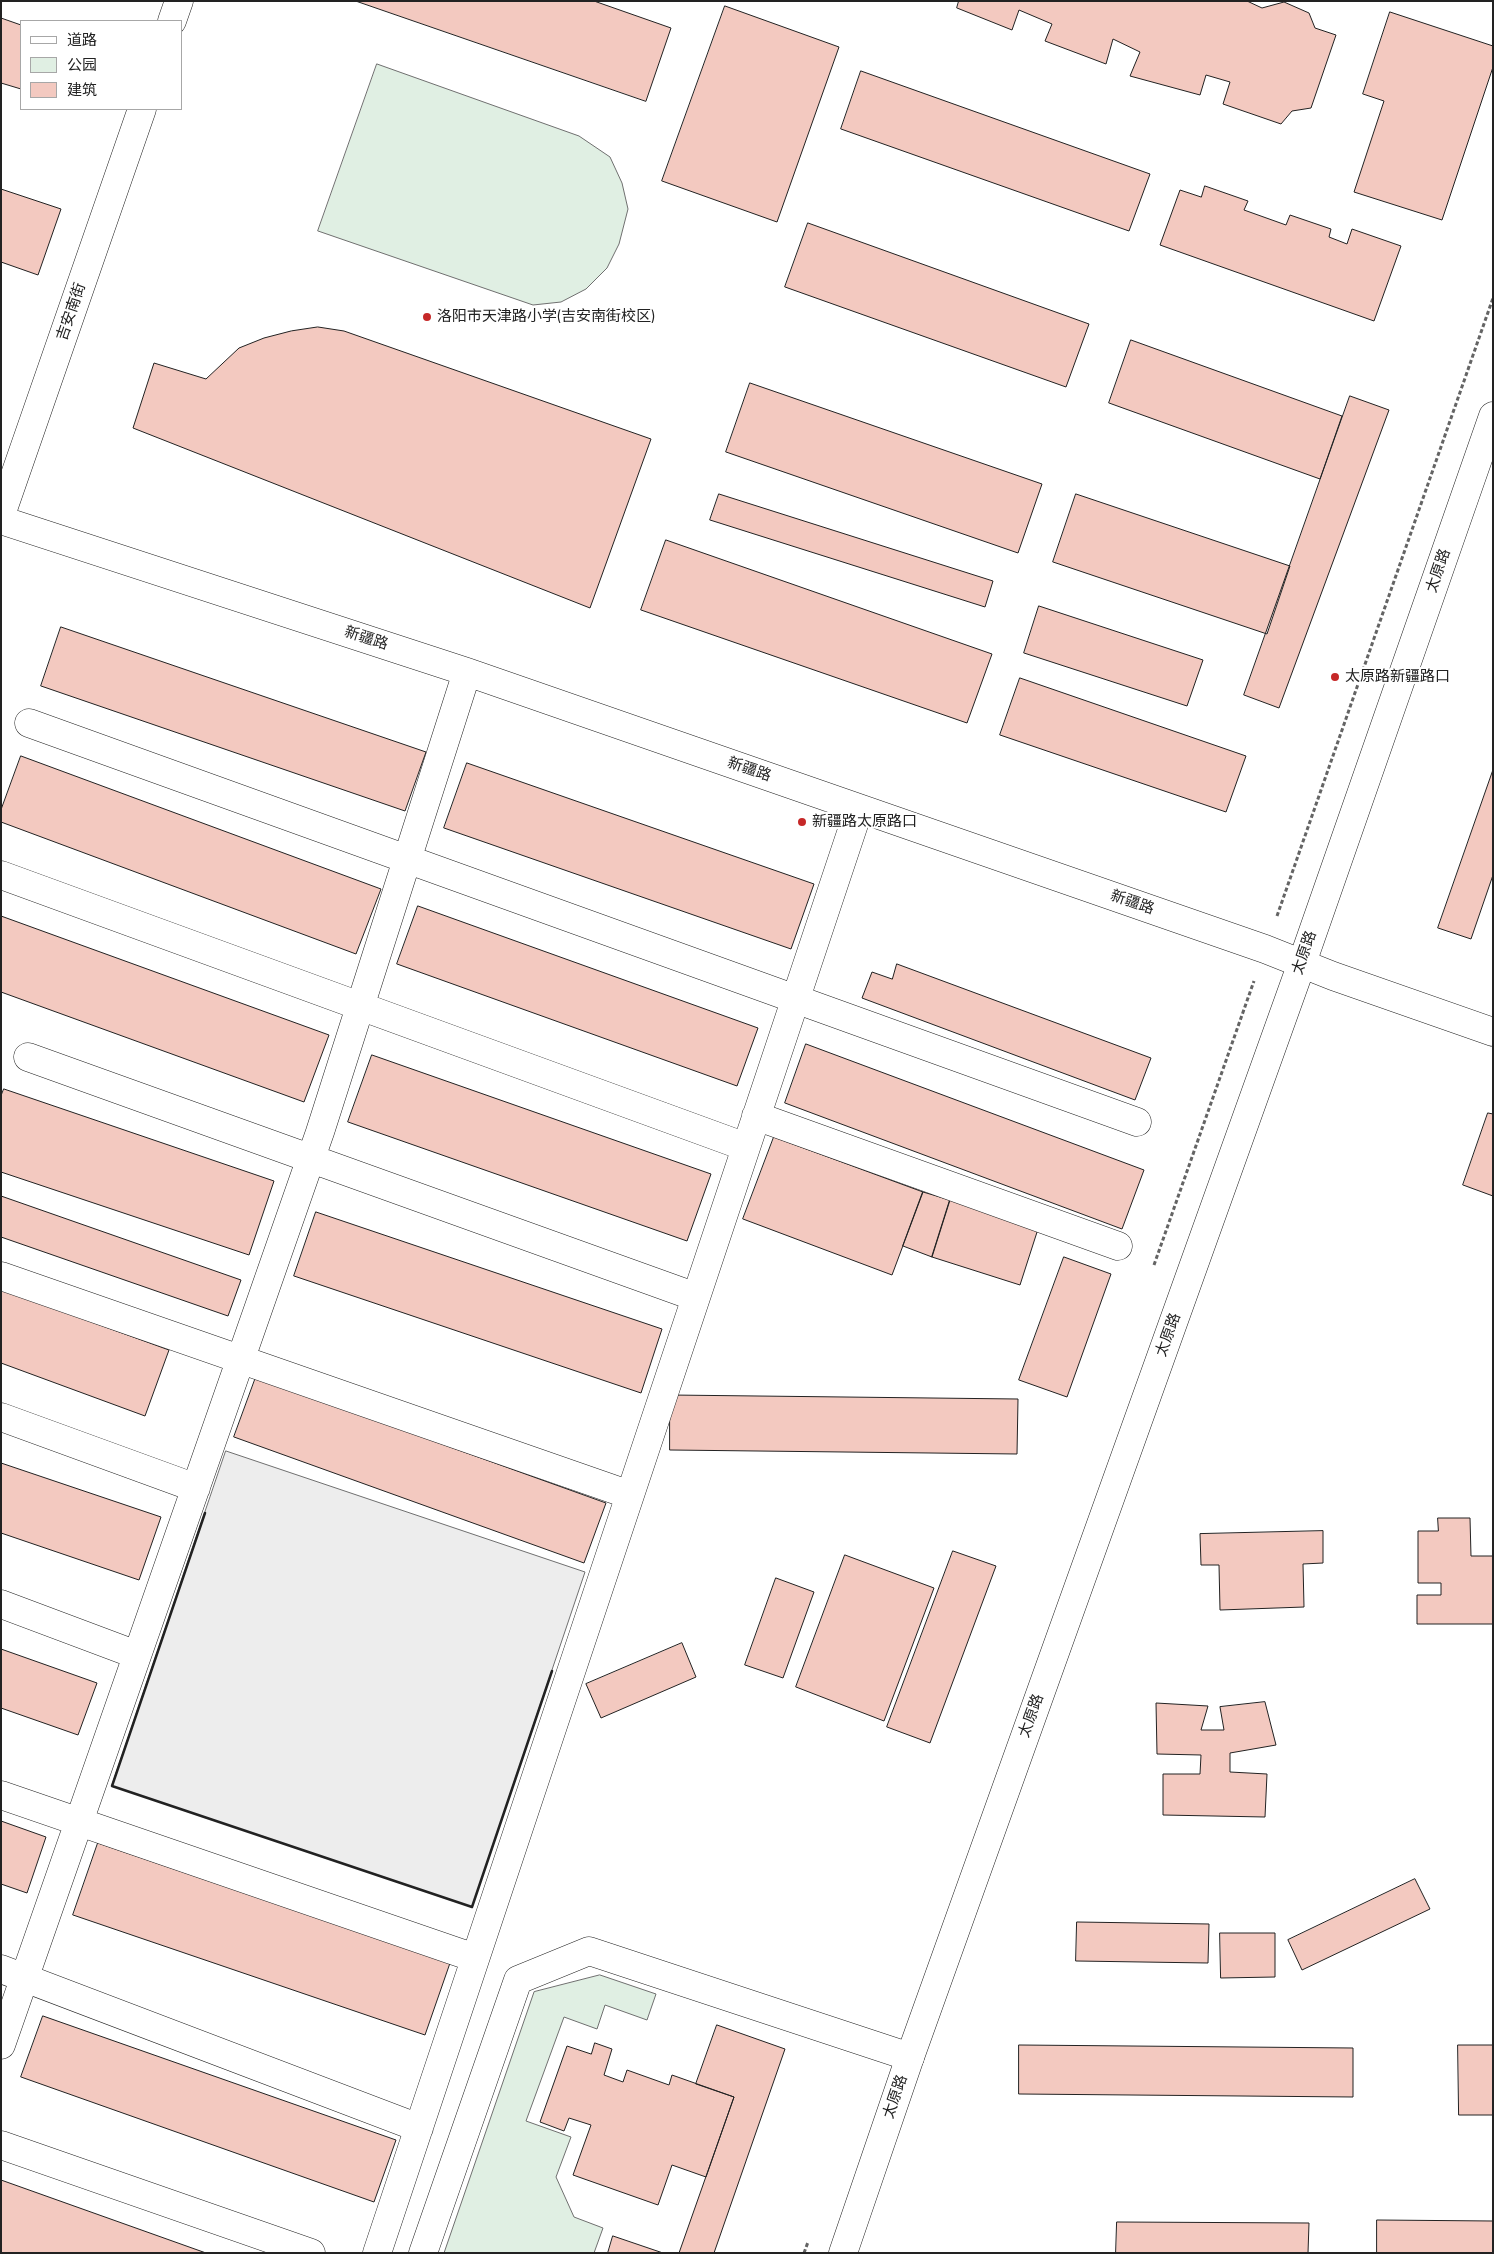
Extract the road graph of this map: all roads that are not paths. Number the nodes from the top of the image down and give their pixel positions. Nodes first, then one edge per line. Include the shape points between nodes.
1 (179, 1) edge
2 (172, 20) edge
3 (142, 110) edge
4 (1493, 416) edge
5 (1, 515) edge
6 (1, 520) edge
7 (467, 672) junction
8 (29, 723) dead end
9 (859, 809) junction
10 (407, 859) junction
11 (1, 875) edge
12 (1302, 963) junction
13 (796, 999) junction
14 (360, 1008) junction
15 (1493, 1032) edge
16 (28, 1057) dead end
17 (756, 1116) junction
18 (1137, 1122) dead end
19 (746, 1147) junction
20 (310, 1159) junction
21 (1118, 1246) dead end
22 (1, 1276) edge
23 (696, 1298) junction
24 (241, 1359) junction
25 (1, 1417) edge
26 (196, 1488) junction
27 (630, 1495) junction
28 (1, 1604) edge
29 (137, 1655) junction
30 (1, 1795) edge
31 (79, 1823) junction
32 (475, 1958) junction
33 (13, 1974) edge
34 (1, 2044) edge
35 (910, 2057) junction
36 (419, 2128) junction
37 (1, 2145) edge
38 (311, 2253) edge
39 (377, 2253) edge
40 (423, 2253) edge
41 (843, 2253) edge

1 - 2 street
3 - 5 street, 吉安南街
4 - 12 street, 太原路
6 - 7 street, 新疆路
7 - 9 street, 新疆路
7 - 10 street
8 - 10 street
9 - 12 street, 新疆路
9 - 13 street
10 - 13 street
10 - 14 street
11 - 14 street
12 - 15 street, 新疆路
12 - 35 street, 太原路
13 - 17 street
13 - 18 street
14 - 19 street
14 - 20 street
16 - 20 street
17 - 19 street
17 - 21 street
19 - 23 street
20 - 23 street
20 - 24 street
22 - 24 street
23 - 27 street
24 - 26 street
24 - 27 street
25 - 26 street
26 - 29 street
27 - 32 street
28 - 29 street
29 - 31 street
30 - 31 street
31 - 32 street
31 - 33 street
32 - 36 street
33 - 34 street
33 - 36 street
35 - 40 street via 588,1951 518,1980
35 - 41 street, 太原路
36 - 39 street
37 - 38 street

